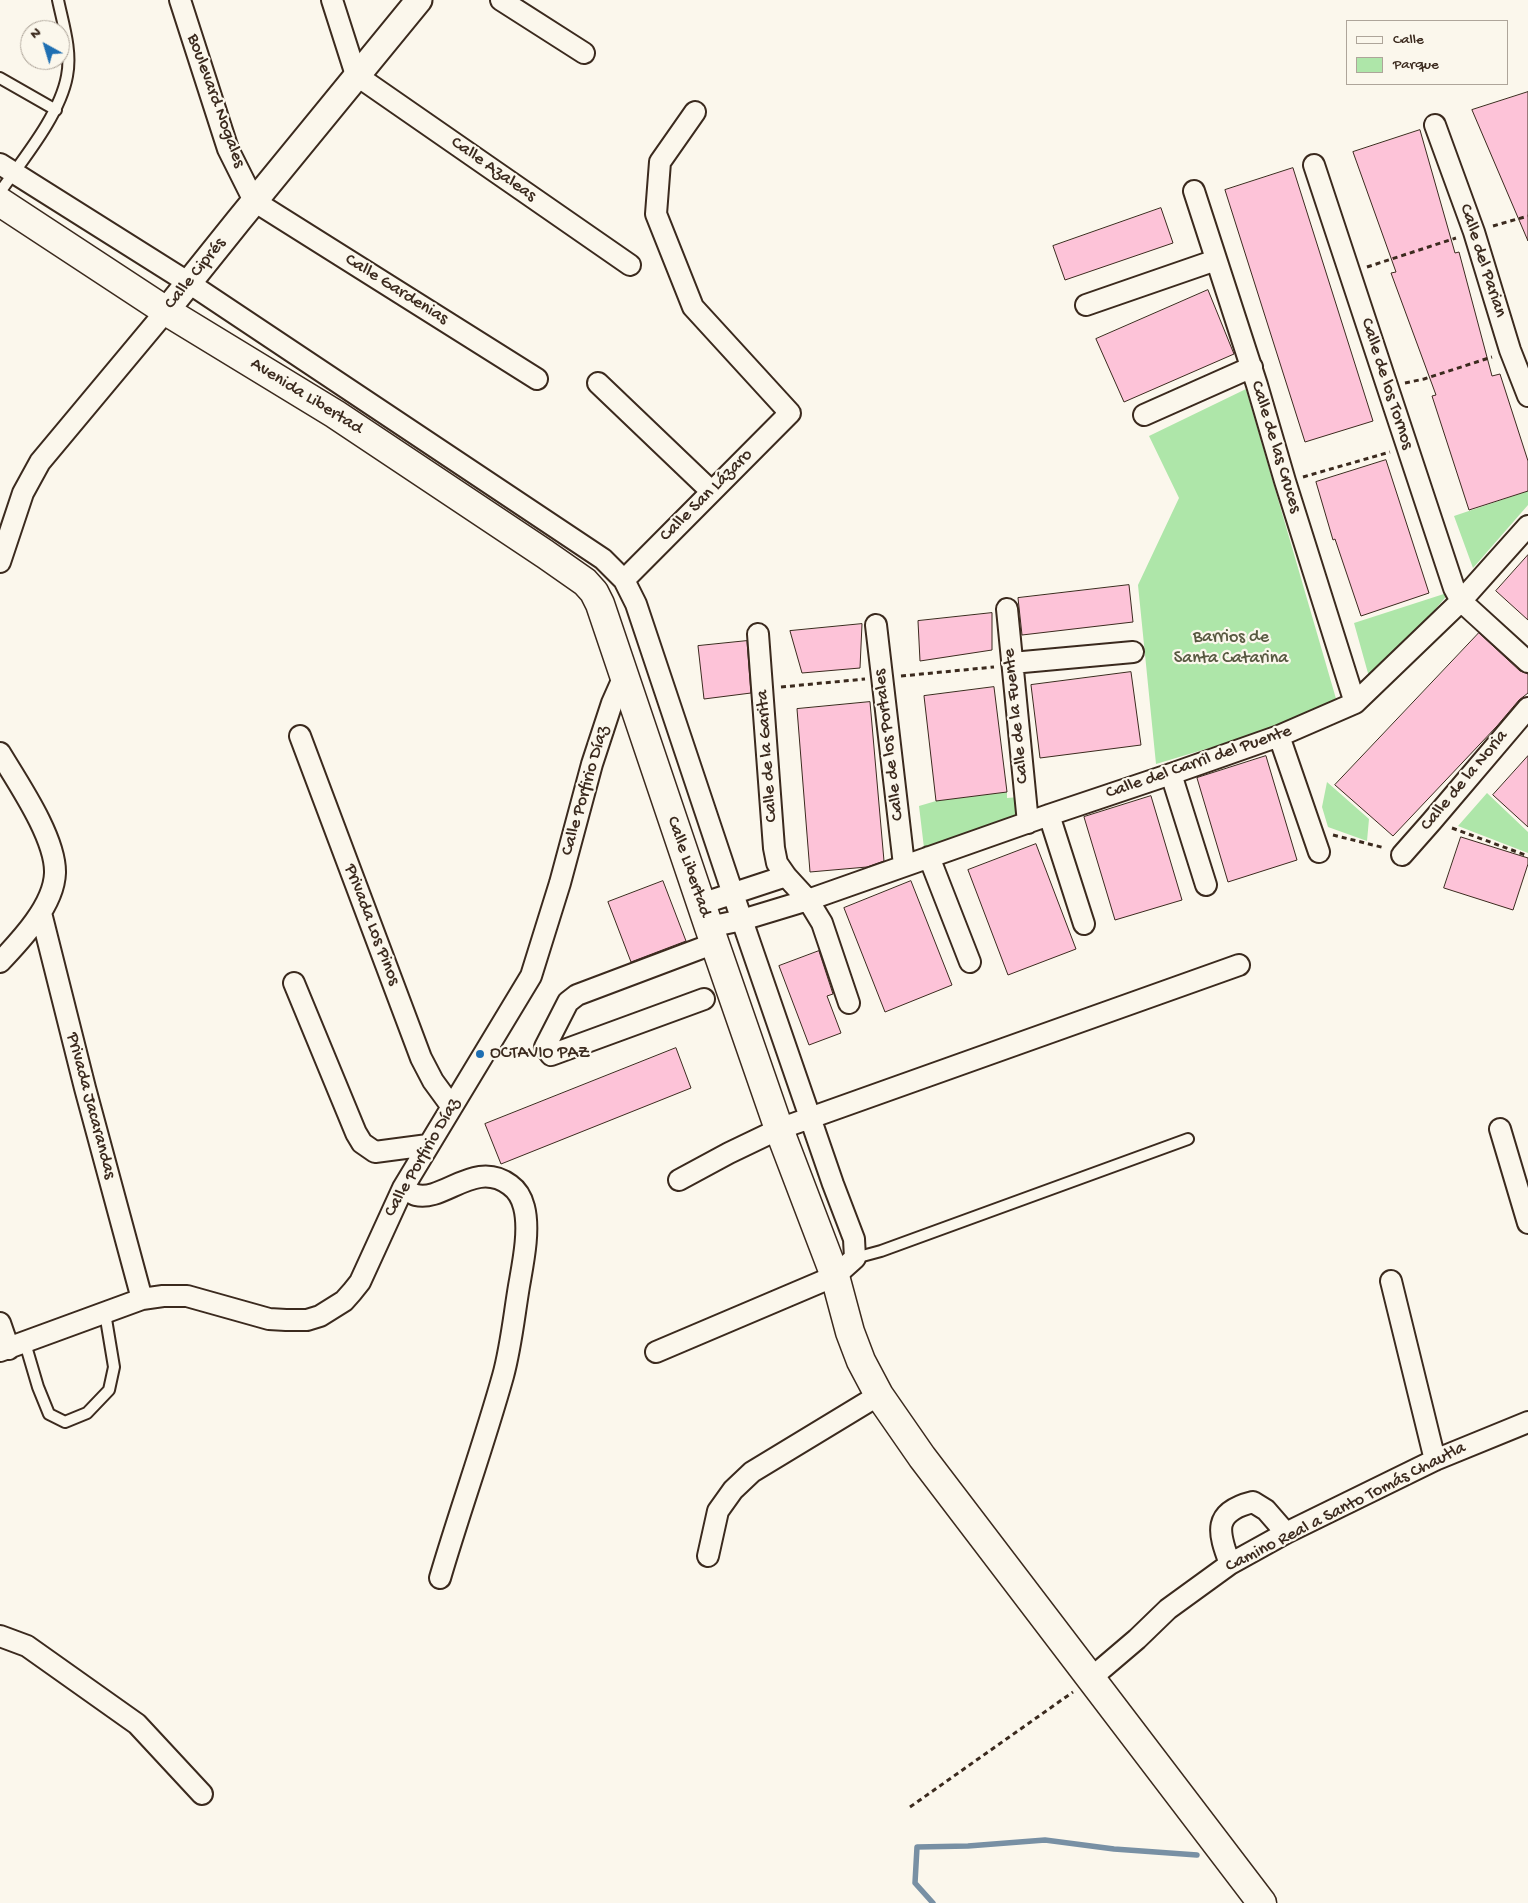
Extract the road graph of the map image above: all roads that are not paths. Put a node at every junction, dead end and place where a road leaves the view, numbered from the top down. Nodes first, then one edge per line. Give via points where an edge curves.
1 (58, 0) edge
2 (180, 0) edge
3 (332, 0) edge
4 (419, 0) edge
5 (501, 0) edge
6 (584, 53) dead end
7 (356, 76) junction
8 (0, 78) edge
9 (56, 110) junction
10 (696, 112) dead end
11 (1435, 125) dead end
12 (1314, 165) dead end
13 (7, 168) edge
14 (1194, 191) dead end
15 (0, 192) edge
16 (254, 201) junction
17 (0, 202) edge
18 (1216, 260) junction
19 (630, 264) dead end
20 (189, 283) junction
21 (1086, 305) dead end
22 (166, 311) junction
23 (1252, 367) junction
24 (537, 378) dead end
25 (598, 383) dead end
26 (1528, 396) edge
27 (1144, 415) dead end
28 (712, 490) junction
29 (1528, 526) edge
30 (0, 562) edge
31 (624, 580) junction
32 (1461, 601) junction
33 (600, 604) joint
34 (1007, 609) dead end
35 (876, 625) dead end
36 (758, 634) dead end
37 (1133, 652) dead end
38 (1528, 662) edge
39 (1012, 663) junction
40 (624, 676) junction
41 (1355, 704) junction
42 (1528, 708) edge
43 (300, 736) dead end
44 (1279, 736) junction
45 (0, 752) edge
46 (1171, 774) junction
47 (1049, 814) junction
48 (1028, 823) junction
49 (1318, 852) dead end
50 (1402, 855) road end
51 (929, 857) junction
52 (904, 865) junction
53 (786, 876) junction
54 (1206, 885) dead end
55 (733, 894) junction
56 (808, 900) junction
57 (41, 913) junction
58 (742, 920) junction
59 (1084, 924) dead end
60 (708, 925) junction
61 (0, 962) edge
62 (970, 962) dead end
63 (1239, 965) dead end
64 (294, 983) dead end
65 (704, 999) dead end
66 (849, 1003) dead end
67 (452, 1107) junction
68 (811, 1118) junction
69 (779, 1129) junction
70 (1500, 1129) dead end
71 (1188, 1139) dead end
72 (428, 1145) junction
73 (679, 1180) dead end
74 (403, 1188) junction
75 (1524, 1194) edge
76 (1528, 1223) edge
77 (855, 1258) junction
78 (835, 1276) junction
79 (1391, 1281) dead end
80 (142, 1299) junction
81 (105, 1313) junction
82 (0, 1323) edge
83 (11, 1348) edge
84 (656, 1352) dead end
85 (879, 1395) junction
86 (1528, 1422) edge
87 (1435, 1460) junction
88 (1286, 1533) junction
89 (708, 1556) dead end
90 (1230, 1564) junction
91 (440, 1578) dead end
92 (0, 1636) edge
93 (1090, 1679) junction
94 (202, 1794) dead end
95 (1262, 1903) edge

1 - 9 lane via 68,47 67,76
2 - 16 street, Boulevard Nogales via 228,149
3 - 7 street
4 - 7 street, Calle Ciprés
5 - 6 street
7 - 16 street, Calle Ciprés
7 - 19 street, Calle Azaleas
8 - 9 lane
9 - 13 lane
10 - 28 street, Calle San Lázaro via 660,162 656,214 693,307 790,413
11 - 26 street, Calle del Parian
12 - 32 street, Calle de los Tornos
13 - 15 lane
13 - 20 street
14 - 18 street, Calle de las Cruces
16 - 20 street, Calle Ciprés
16 - 24 street, Calle Gardenias
17 - 22 main road, Avenida Libertad
18 - 21 street
18 - 23 street, Calle de las Cruces
20 - 22 street, Calle Ciprés
20 - 31 street via 603,559
22 - 30 street, Calle Ciprés via 40,462 23,493
22 - 33 main road, Avenida Libertad via 335,414 546,554 585,582
23 - 27 street
23 - 41 street, Calle de las Cruces
25 - 28 street
28 - 31 street, Calle San Lázaro
29 - 32 street, Calle del Carril del Puente
31 - 55 street via 636,604
32 - 38 street
32 - 41 street, Calle del Carril del Puente
33 - 40 main road, Calle Libertad
34 - 39 street, Calle de la Fuente
35 - 52 street, Calle de los Portales
36 - 53 street, Calle de la Garita via 774,848 777,863
37 - 39 street
39 - 48 street, Calle de la Fuente
40 - 60 main road, Calle Libertad
40 - 67 street, Calle Porfirio Díaz via 592,764 531,976
41 - 44 street, Calle del Carril del Puente
42 - 50 street, Calle de la Noria
43 - 67 street, Privada Los Pinos via 421,1058 432,1081
44 - 46 street, Calle del Carril del Puente
44 - 49 street
45 - 57 street via 54,856 55,874
46 - 47 street, Calle del Carril del Puente
46 - 54 street
47 - 48 street, Calle del Carril del Puente
47 - 59 street
48 - 51 street, Calle del Carril del Puente
51 - 52 street, Calle del Carril del Puente
51 - 62 street
52 - 56 street, Calle del Carril del Puente
53 - 55 street
53 - 56 street
55 - 58 street
55 - 60 street
56 - 58 street, Calle del Carril del Puente
56 - 66 street via 822,923
57 - 61 street
57 - 80 street, Privada Jacarandas
58 - 60 street, Calle del Carril del Puente
58 - 68 street
60 - 65 street via 576,995 568,1002 545,1047 551,1054
60 - 69 main road, Calle Libertad
63 - 68 street
64 - 72 street via 362,1143 375,1152
67 - 72 street, Calle Porfirio Díaz
68 - 69 street
68 - 77 street via 854,1239
69 - 73 street
69 - 78 main road, Calle Libertad
70 - 75 street
71 - 77 lane
72 - 74 street, Calle Porfirio Díaz
74 - 80 street, Calle Porfirio Díaz via 360,1282 344,1301 320,1316 307,1320 269,1319 187,1296
74 - 91 street via 416,1195 428,1195 469,1179 497,1179 510,1185 518,1194 526,1217 523,1260 504,1374
75 - 76 street
77 - 78 street
78 - 84 street
78 - 85 main road, Calle Libertad via 850,1332
79 - 87 street
80 - 81 street, Calle Porfirio Díaz
81 - 83 street, Calle Porfirio Díaz
81 - 83 lane via 114,1367 109,1390 87,1413 65,1422 49,1414 38,1387
82 - 83 street
85 - 89 street via 752,1472 718,1511
85 - 93 main road, Calle Libertad
86 - 87 street, Camino Real a Santo Tomás Chautla
87 - 88 street, Camino Real a Santo Tomás Chautla
88 - 90 street, Camino Real a Santo Tomás Chautla
88 - 90 street via 1266,1510 1253,1502 1236,1506 1224,1516 1220,1536
90 - 93 street, Camino Real a Santo Tomás Chautla via 1168,1608
92 - 94 street via 27,1646 137,1724
93 - 95 main road, Calle Libertad

